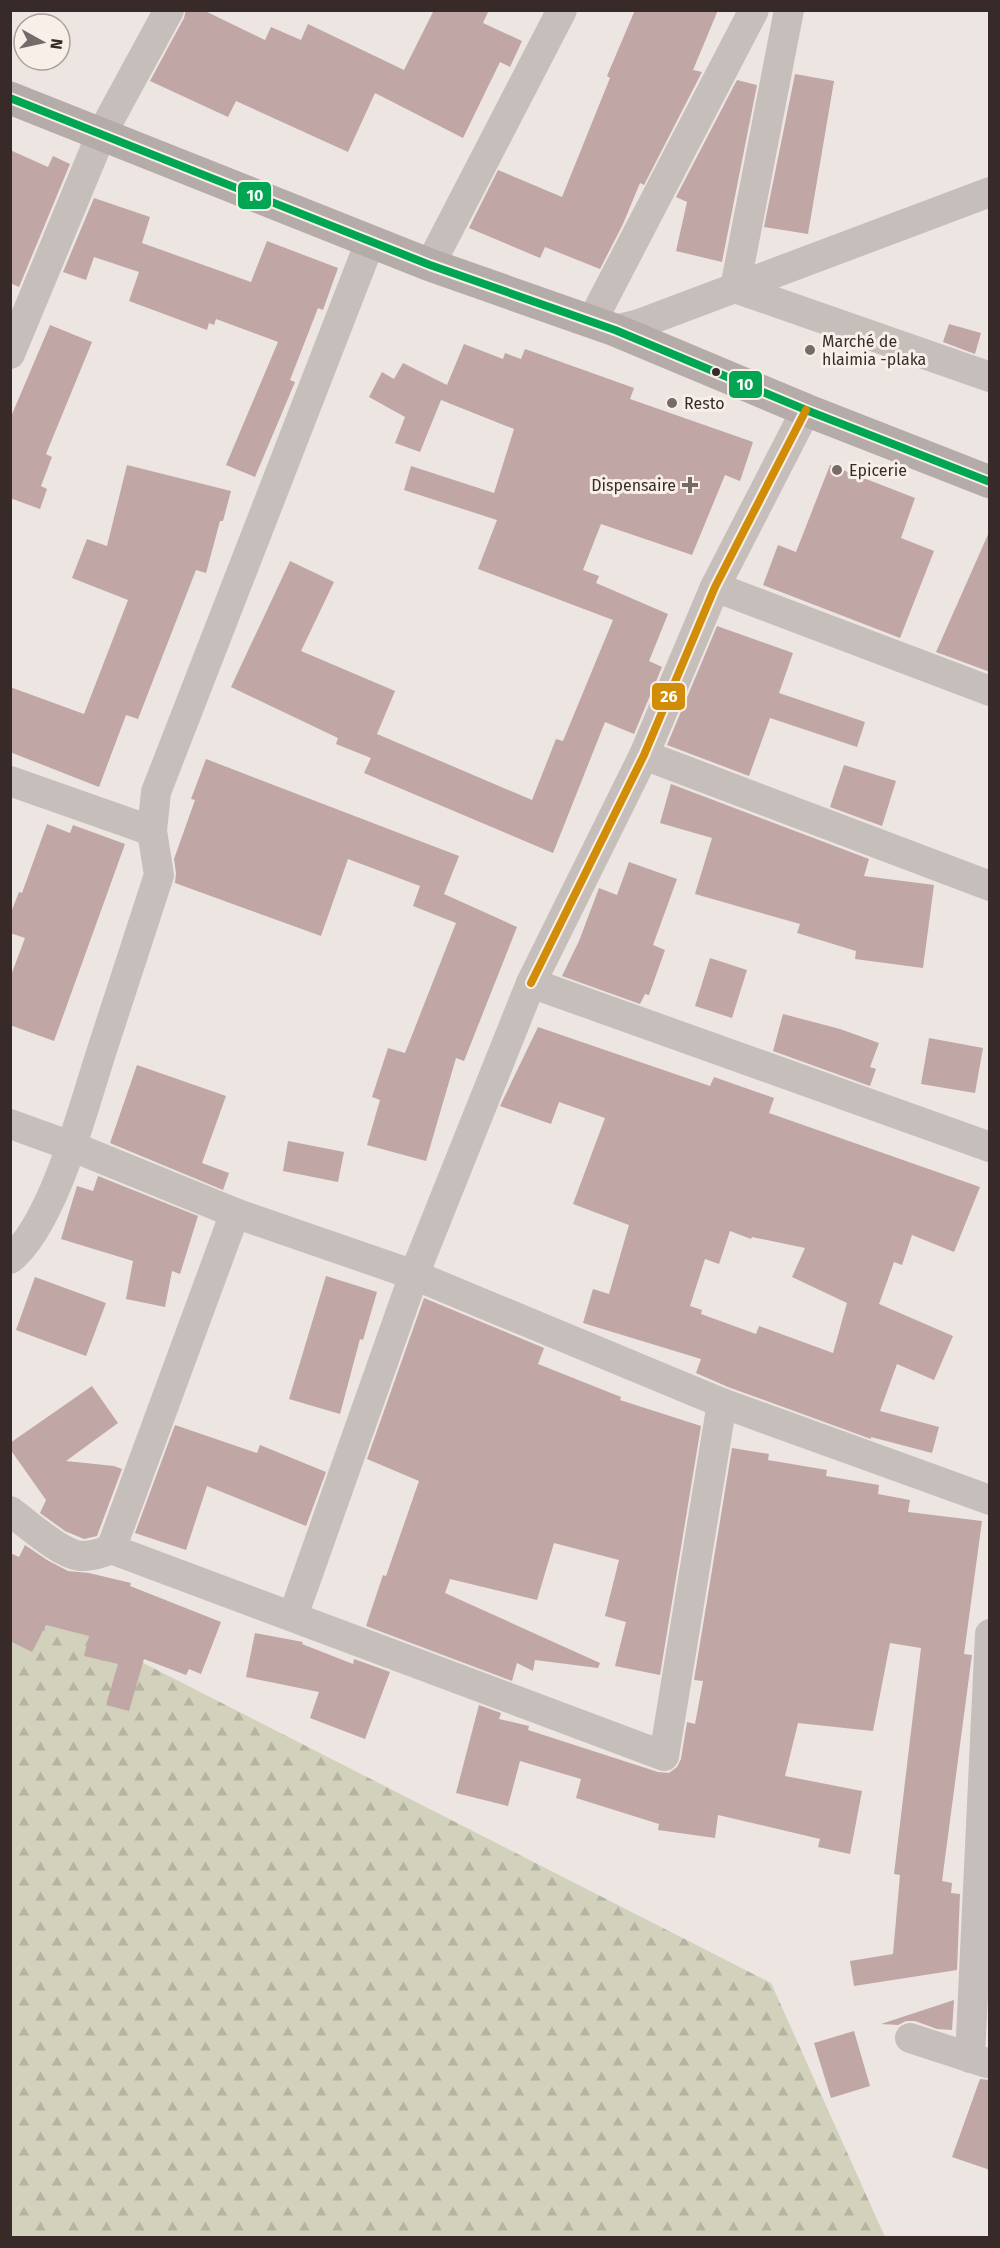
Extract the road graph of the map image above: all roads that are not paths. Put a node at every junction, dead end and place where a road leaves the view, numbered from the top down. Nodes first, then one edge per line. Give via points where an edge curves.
1 (169, 10) edge
2 (562, 10) edge
3 (754, 10) edge
4 (789, 10) edge
5 (10, 98) edge
6 (101, 135) junction
7 (986, 198) edge
8 (370, 242) junction
9 (430, 265) junction
10 (735, 288) junction
11 (604, 325) junction
12 (10, 354) edge
13 (990, 377) edge
14 (806, 411) junction
15 (990, 482) edge
16 (715, 587) junction
17 (990, 691) edge
18 (644, 755) junction
19 (10, 781) edge
20 (152, 831) junction
21 (990, 886) edge
22 (531, 983) junction
23 (10, 1124) edge
24 (71, 1146) junction
25 (990, 1147) edge
26 (235, 1212) junction
27 (10, 1259) edge
28 (414, 1275) junction
29 (722, 1403) junction
30 (990, 1500) edge
31 (10, 1511) edge
32 (111, 1549) junction
33 (293, 1616) junction
34 (990, 1634) edge
35 (910, 2038) dead end
36 (980, 2061) edge

1 - 6 street
2 - 9 street
3 - 11 street
4 - 10 street
5 - 6 main road
6 - 8 main road
6 - 12 street
7 - 10 street
8 - 9 main road
8 - 20 street via 156,792
9 - 11 main road
10 - 11 street via 639,324
10 - 13 street
11 - 14 main road
14 - 15 main road
14 - 16 street
16 - 17 street
16 - 18 street
18 - 21 street
18 - 22 street
19 - 20 street
20 - 24 street via 159,875
22 - 25 street
22 - 28 street
23 - 24 street
24 - 26 street
24 - 27 street via 42,1219
26 - 28 street
26 - 32 street
28 - 29 street
28 - 33 street
29 - 30 street
29 - 33 street via 664,1756
31 - 32 street via 66,1551 81,1556
32 - 33 street
34 - 36 street
35 - 36 street

